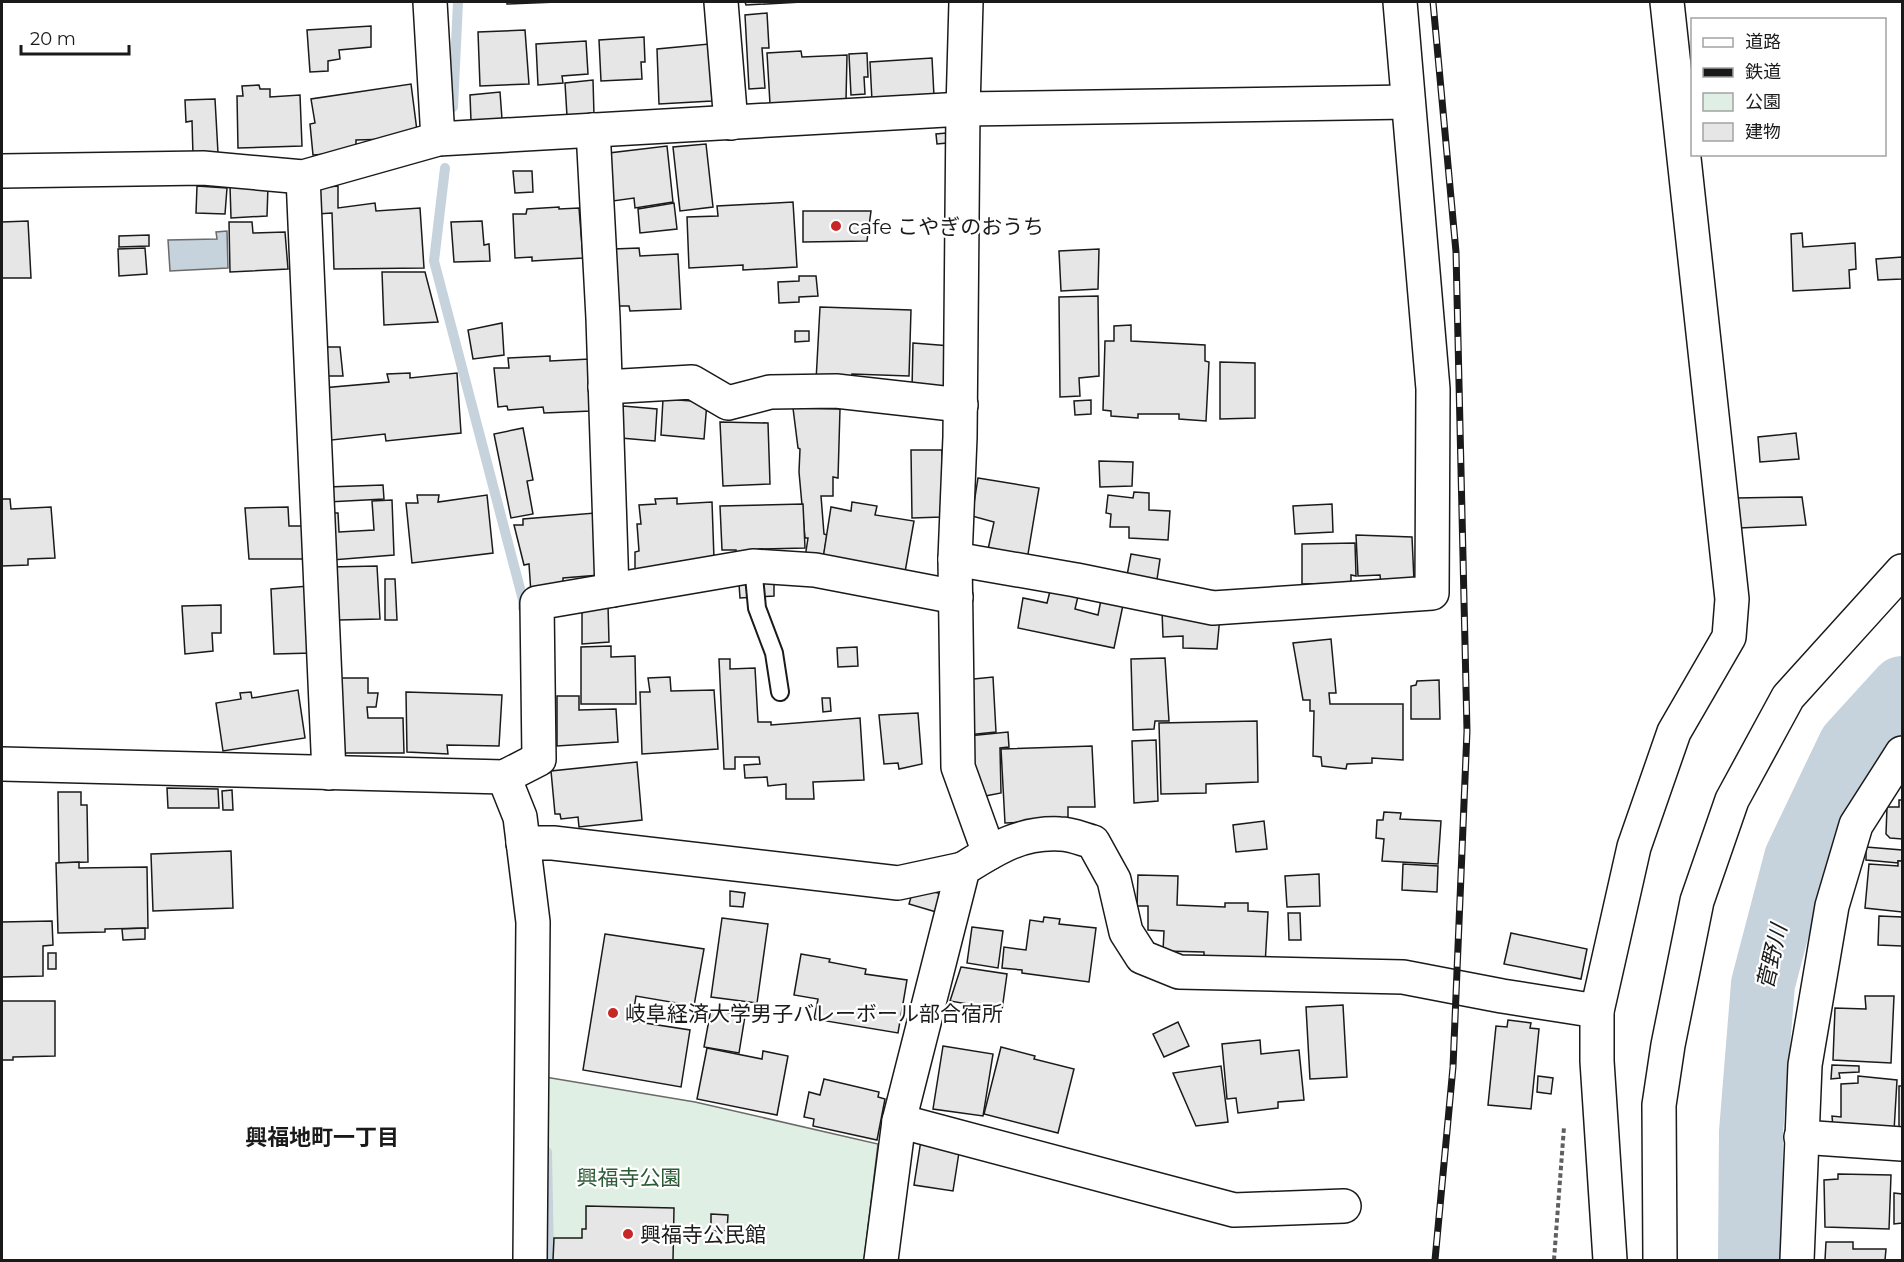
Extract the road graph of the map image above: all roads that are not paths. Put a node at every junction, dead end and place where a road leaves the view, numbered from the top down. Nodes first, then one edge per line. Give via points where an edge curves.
1 (430, 2) edge
2 (721, 2) edge
3 (966, 2) edge
4 (1400, 2) edge
5 (1667, 2) edge
6 (1408, 102) junction
7 (963, 109) junction
8 (731, 123) junction
9 (593, 130) junction
10 (438, 139) junction
11 (2, 171) edge
12 (303, 177) junction
13 (605, 387) junction
14 (961, 405) junction
15 (955, 559) junction
16 (753, 566) junction
17 (1902, 571) edge
18 (612, 590) junction
19 (956, 597) junction
20 (780, 692) dead end
21 (1902, 753) edge
22 (2, 764) edge
23 (329, 772) junction
24 (504, 777) junction
25 (523, 843) junction
26 (976, 861) junction
27 (1597, 1011) junction
28 (899, 1121) junction
29 (1801, 1137) junction
30 (1902, 1144) edge
31 (1344, 1206) dead end
32 (530, 1260) edge
33 (881, 1260) edge
34 (1610, 1260) edge
35 (1660, 1260) edge
36 (1797, 1260) edge

1 - 10 street
2 - 8 street
3 - 7 street
4 - 6 street
5 - 27 street via 1732,599 1729,637 1674,732 1634,847
6 - 7 street
6 - 15 street via 1433,388 1431,593 1213,608
7 - 8 street
7 - 14 street
8 - 9 street
9 - 10 street
9 - 13 street
10 - 12 street
11 - 12 street via 203,168
12 - 23 street
13 - 14 street via 692,382 728,403 770,392 836,392
13 - 18 street
14 - 15 street
15 - 19 street
16 - 18 street
16 - 19 street via 815,570
16 - 20 lane via 757,608 774,653
17 - 35 street via 1788,697 1732,800 1697,901 1668,1045 1659,1105
18 - 24 street via 537,603 539,759
19 - 26 street via 958,767
21 - 29 street via 1856,825 1832,906 1805,1065
22 - 23 street
23 - 24 street
24 - 25 street via 520,817
25 - 26 street via 554,843 898,883
25 - 32 street via 533,922
26 - 27 street via 1021,837 1062,834 1093,842 1114,880 1126,932 1142,957 1179,972 1403,977
26 - 28 street
27 - 34 street
28 - 31 street via 1234,1210
28 - 33 street
29 - 30 street
29 - 36 street

